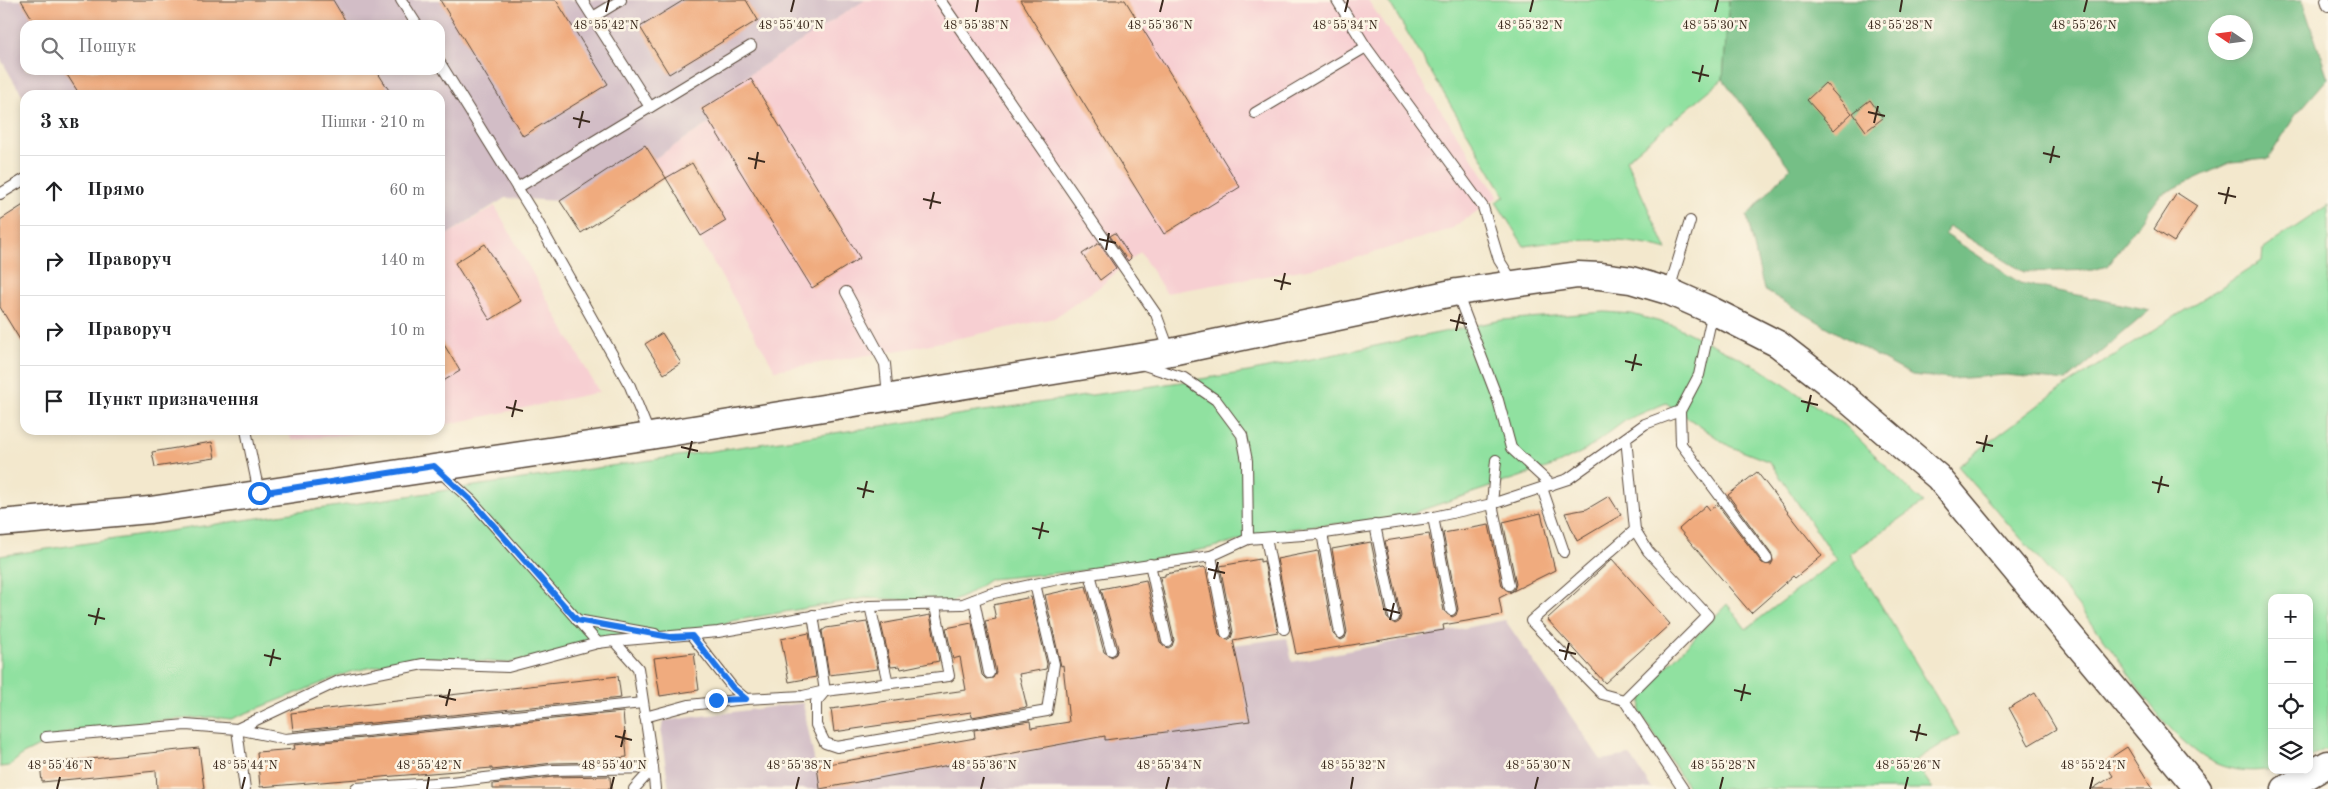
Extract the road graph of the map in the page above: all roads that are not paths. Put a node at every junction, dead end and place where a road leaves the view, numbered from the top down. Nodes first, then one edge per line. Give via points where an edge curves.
1 (401, 0) edge
2 (582, 0) edge
3 (621, 0) edge
4 (940, 0) edge
5 (1337, 0) edge
6 (2326, 0) edge
7 (2328, 6) edge
8 (593, 17) junction
9 (414, 20) edge
10 (751, 46) dead end
11 (1366, 47) junction
12 (445, 71) edge
13 (650, 107) junction
14 (1255, 113) dead end
15 (20, 182) edge
16 (517, 188) junction
17 (0, 194) edge
18 (1690, 221) dead end
19 (1514, 285) junction
20 (1668, 291) junction
21 (846, 292) dead end
22 (1456, 292) junction
23 (1713, 311) junction
24 (1171, 352) junction
25 (1131, 359) junction
26 (888, 397) junction
27 (1680, 411) junction
28 (247, 435) edge
29 (650, 436) junction
30 (1626, 438) junction
31 (1496, 460) dead end
32 (434, 466) junction
33 (1546, 487) junction
34 (259, 493) junction
35 (1492, 504) junction
36 (4, 517) edge
37 (1433, 517) junction
38 (1375, 525) junction
39 (1635, 530) junction
40 (1322, 533) junction
41 (1266, 538) junction
42 (1248, 539) junction
43 (1564, 552) dead end
44 (1211, 556) junction
45 (1767, 559) dead end
46 (1150, 564) junction
47 (1090, 574) junction
48 (1035, 584) junction
49 (1509, 585) dead end
50 (974, 600) junction
51 (870, 606) junction
52 (935, 606) junction
53 (1451, 610) dead end
54 (813, 615) junction
55 (1394, 617) dead end
56 (577, 620) junction
57 (1284, 629) dead end
58 (1226, 632) dead end
59 (1340, 634) dead end
60 (692, 636) junction
61 (670, 637) junction
62 (614, 641) junction
63 (1167, 641) dead end
64 (598, 643) junction
65 (1111, 650) dead end
66 (989, 673) dead end
67 (888, 683) junction
68 (825, 691) junction
69 (746, 699) junction
70 (1624, 700) junction
71 (643, 703) junction
72 (645, 717) junction
73 (236, 729) junction
74 (46, 737) dead end
75 (2328, 764) edge
76 (653, 768) junction
77 (356, 788) edge
78 (245, 789) edge
79 (634, 789) edge
80 (655, 789) edge
81 (1683, 789) edge
82 (2198, 789) edge
83 (2285, 789) edge

1 - 9 lane
2 - 8 lane
3 - 8 lane
4 - 24 lane via 1156,314
5 - 11 lane
6 - 7 lane
8 - 13 lane
10 - 13 lane
11 - 14 lane
11 - 19 lane via 1484,207 1499,260
12 - 16 lane
13 - 16 lane
15 - 17 lane
16 - 29 lane via 630,386
18 - 20 lane
19 - 20 street via 1578,275 1631,280
19 - 22 street
20 - 23 street
21 - 26 lane via 885,364
22 - 24 street
22 - 33 lane via 1498,400 1511,448
23 - 27 lane via 1699,375
23 - 82 street via 1778,344 1938,477
24 - 25 street
25 - 26 street
25 - 42 lane via 1184,378 1216,400 1242,435 1248,461
26 - 29 street
27 - 30 lane via 1645,424
27 - 45 lane via 1681,444
28 - 34 lane
29 - 32 street
30 - 33 lane via 1568,479
30 - 39 lane
31 - 35 lane
32 - 34 street
32 - 56 lane via 472,501
33 - 35 lane
33 - 43 lane
34 - 36 street via 150,510
35 - 37 lane
35 - 49 lane
37 - 38 lane
37 - 53 lane
38 - 40 lane
38 - 55 lane
39 - 70 lane via 1648,551 1708,616
39 - 70 lane via 1532,620 1602,694
40 - 41 lane
40 - 59 lane
41 - 42 lane
41 - 57 lane
42 - 44 lane
44 - 46 lane
44 - 58 lane
46 - 47 lane
46 - 63 lane
47 - 48 lane
47 - 65 lane
48 - 50 lane
48 - 68 lane via 1054,664 1047,711 837,747 825,743 816,725 816,702
50 - 52 lane
50 - 66 lane
51 - 52 lane
51 - 54 lane
51 - 67 lane
52 - 67 lane via 949,676
54 - 60 lane
54 - 68 lane
56 - 61 lane
56 - 64 lane
60 - 61 lane
60 - 69 lane via 733,688
61 - 62 lane
62 - 64 lane
62 - 71 lane via 638,668
64 - 73 lane via 508,667 422,664 340,681
67 - 68 lane
68 - 69 lane via 803,696
69 - 72 lane via 716,700
70 - 81 lane
71 - 72 lane
71 - 73 lane via 286,739
72 - 76 lane
73 - 74 lane via 186,725
73 - 78 lane
75 - 83 street
76 - 77 lane via 553,770 451,782
76 - 79 lane
76 - 80 lane

